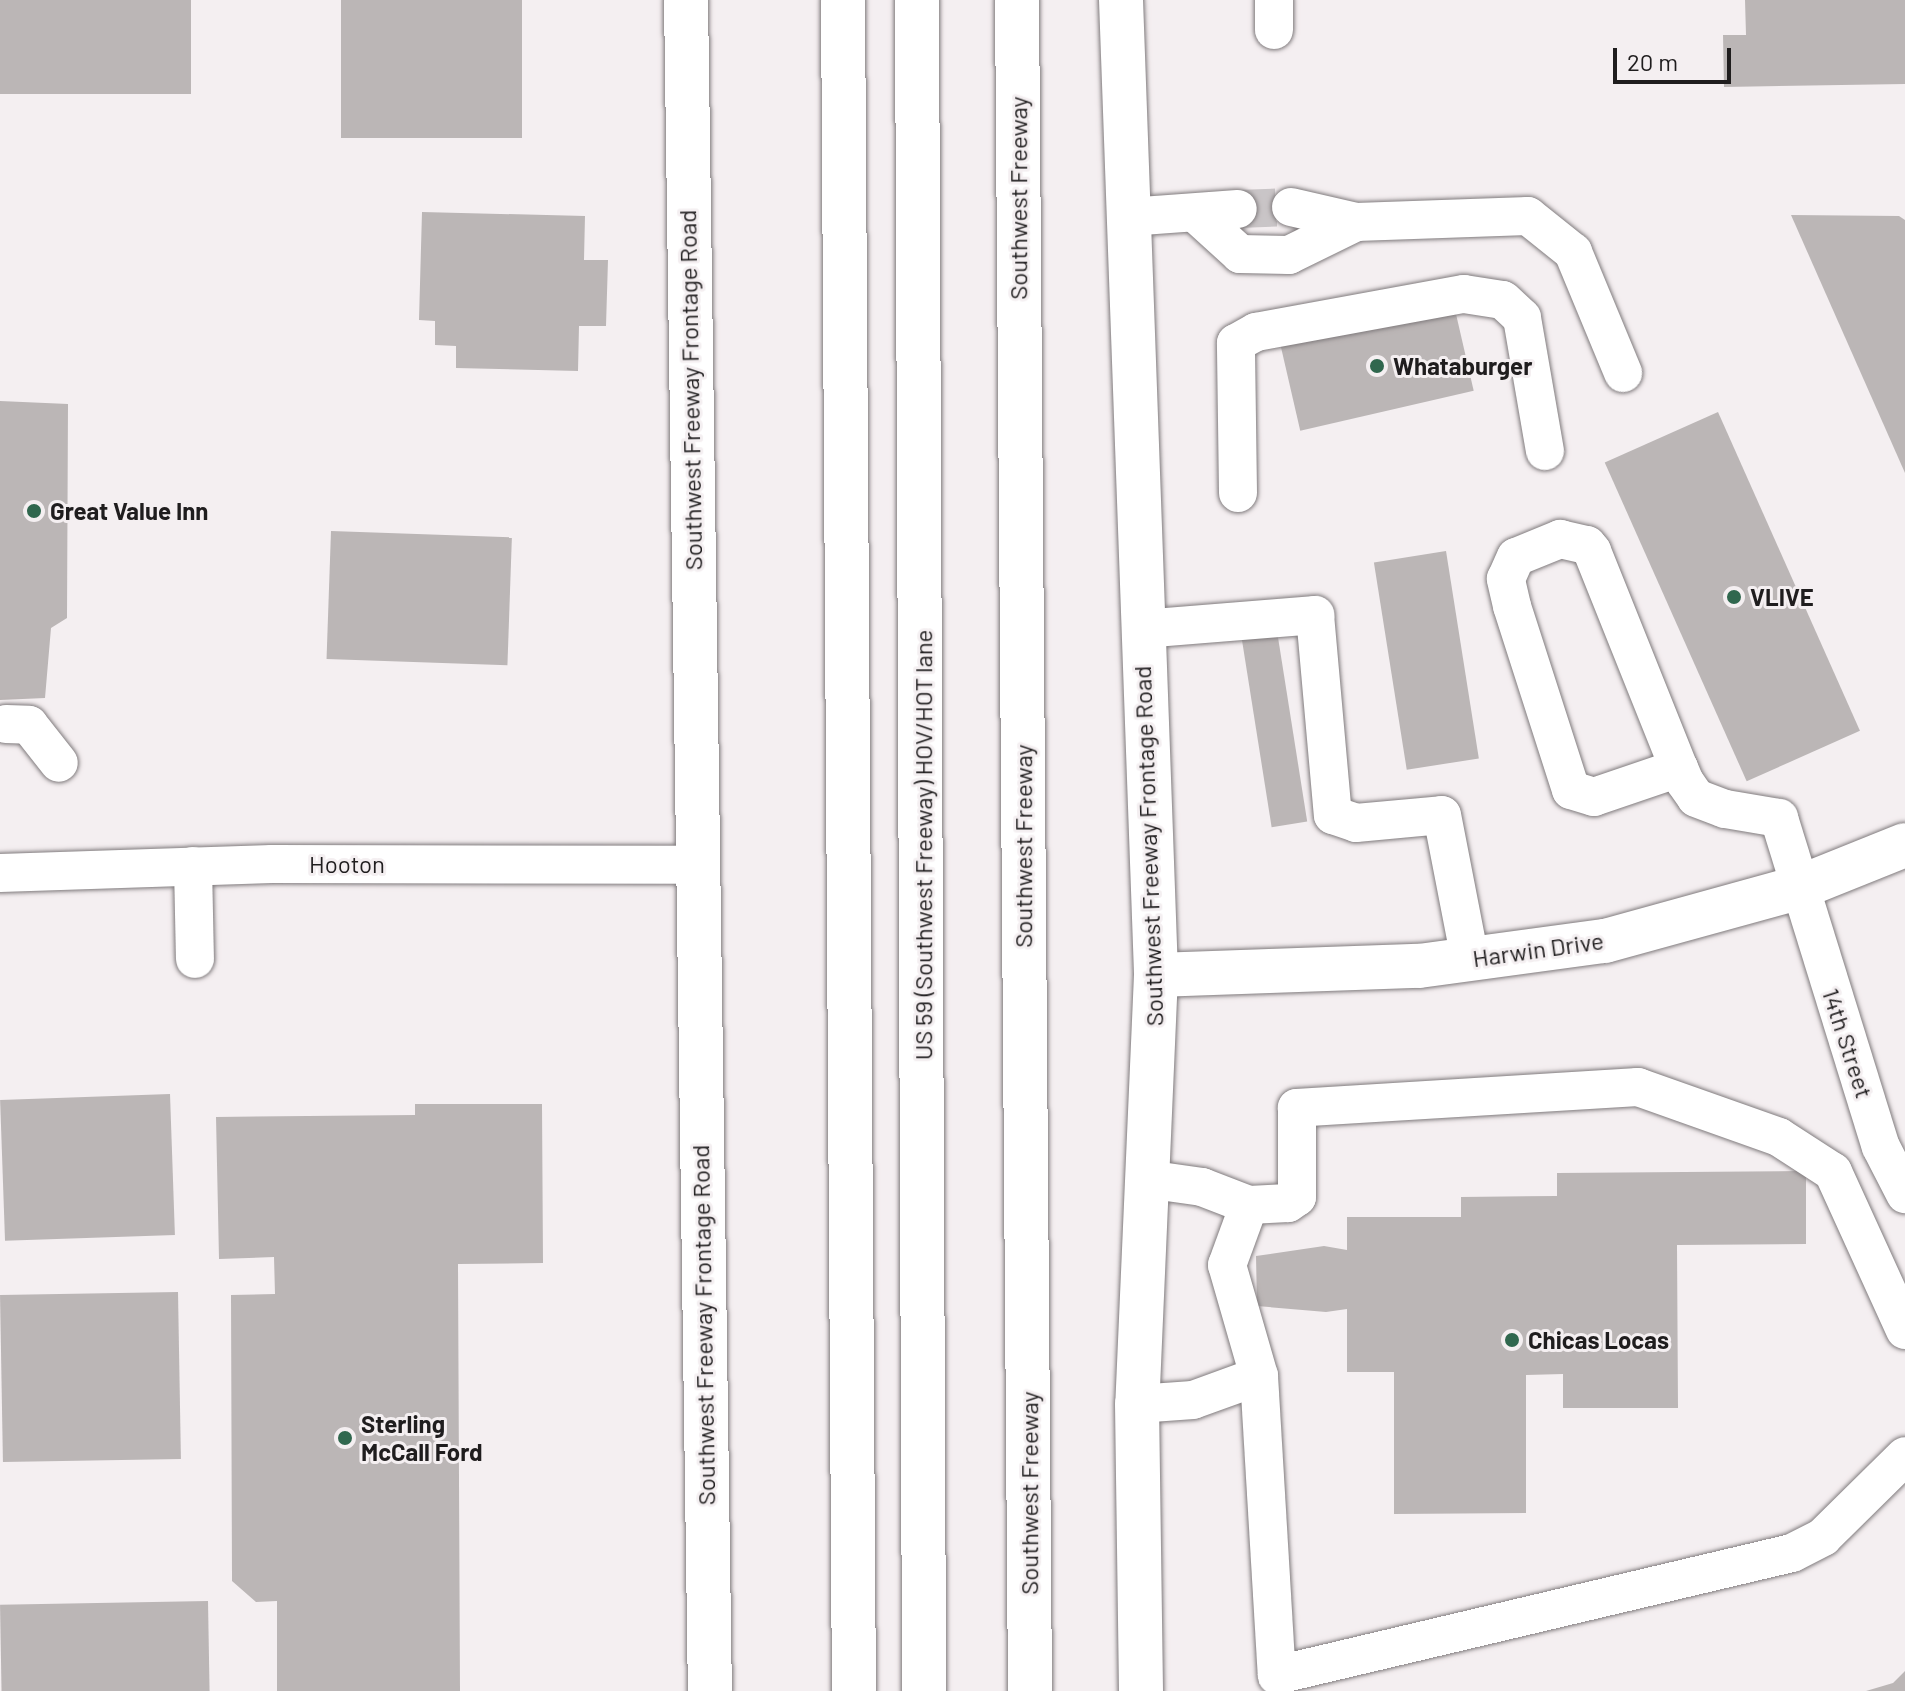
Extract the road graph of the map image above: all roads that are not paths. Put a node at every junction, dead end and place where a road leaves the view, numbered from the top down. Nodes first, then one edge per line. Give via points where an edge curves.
1 (686, 0) edge
2 (843, 0) edge
3 (917, 0) edge
4 (1017, 0) edge
5 (1121, 0) edge
6 (1291, 207) tunnel mouth
7 (1238, 209) tunnel mouth
8 (1195, 213) junction
9 (1128, 217) junction
10 (1356, 222) junction
11 (1623, 373) dead end
12 (1545, 451) dead end
13 (1238, 493) dead end
14 (1142, 629) junction
15 (6, 724) dead end
16 (59, 763) dead end
17 (1679, 768) junction
18 (1905, 845) edge
19 (695, 865) junction
20 (193, 866) junction
21 (0, 873) edge
22 (1798, 888) junction
23 (195, 959) dead end
24 (1470, 959) junction
25 (1156, 975) junction
26 (1146, 1179) junction
27 (1905, 1194) edge
28 (1249, 1205) junction
29 (1905, 1330) edge
30 (1259, 1376) junction
31 (1137, 1404) junction
32 (1905, 1456) edge
33 (924, 1682) edge
34 (710, 1691) edge
35 (854, 1691) edge
36 (1030, 1691) edge
37 (1141, 1691) edge

1 - 19 main road, Southwest Freeway Frontage Road
2 - 35 main road
3 - 33 main road, US 59 (Southwest Freeway) HOV/HOT lane
4 - 36 main road, Southwest Freeway
5 - 9 main road, Southwest Freeway Frontage Road
6 - 10 street
7 - 8 street
8 - 9 street
8 - 10 street via 1240,254 1289,255
9 - 14 main road, Southwest Freeway Frontage Road
10 - 11 street via 1528,216 1573,252
12 - 13 street via 1522,318 1503,300 1464,294 1256,332 1236,343
14 - 24 street via 1315,615 1333,815 1356,823 1442,815
14 - 25 main road, Southwest Freeway Frontage Road
15 - 16 street via 29,725
17 - 17 street via 1592,551 1560,539 1516,557 1506,579 1512,606 1571,790 1594,797
17 - 22 street, 14th Street via 1696,798 1779,818
18 - 22 main road, Harwin Drive
19 - 20 street, Hooton
19 - 34 main road, Southwest Freeway Frontage Road
20 - 21 street, Hooton
20 - 23 street
22 - 24 main road, Harwin Drive via 1605,941
22 - 27 street, 14th Street via 1881,1147
24 - 25 main road, Harwin Drive via 1419,966
25 - 26 main road, Southwest Freeway Frontage Road
26 - 28 street via 1202,1187
26 - 31 main road, Southwest Freeway Frontage Road
28 - 29 street via 1288,1203 1297,1197 1297,1108 1638,1087 1779,1137 1833,1172
28 - 30 street via 1227,1265
30 - 31 street via 1193,1400
30 - 32 street via 1277,1675 1792,1553 1823,1537
31 - 37 main road, Southwest Freeway Frontage Road

